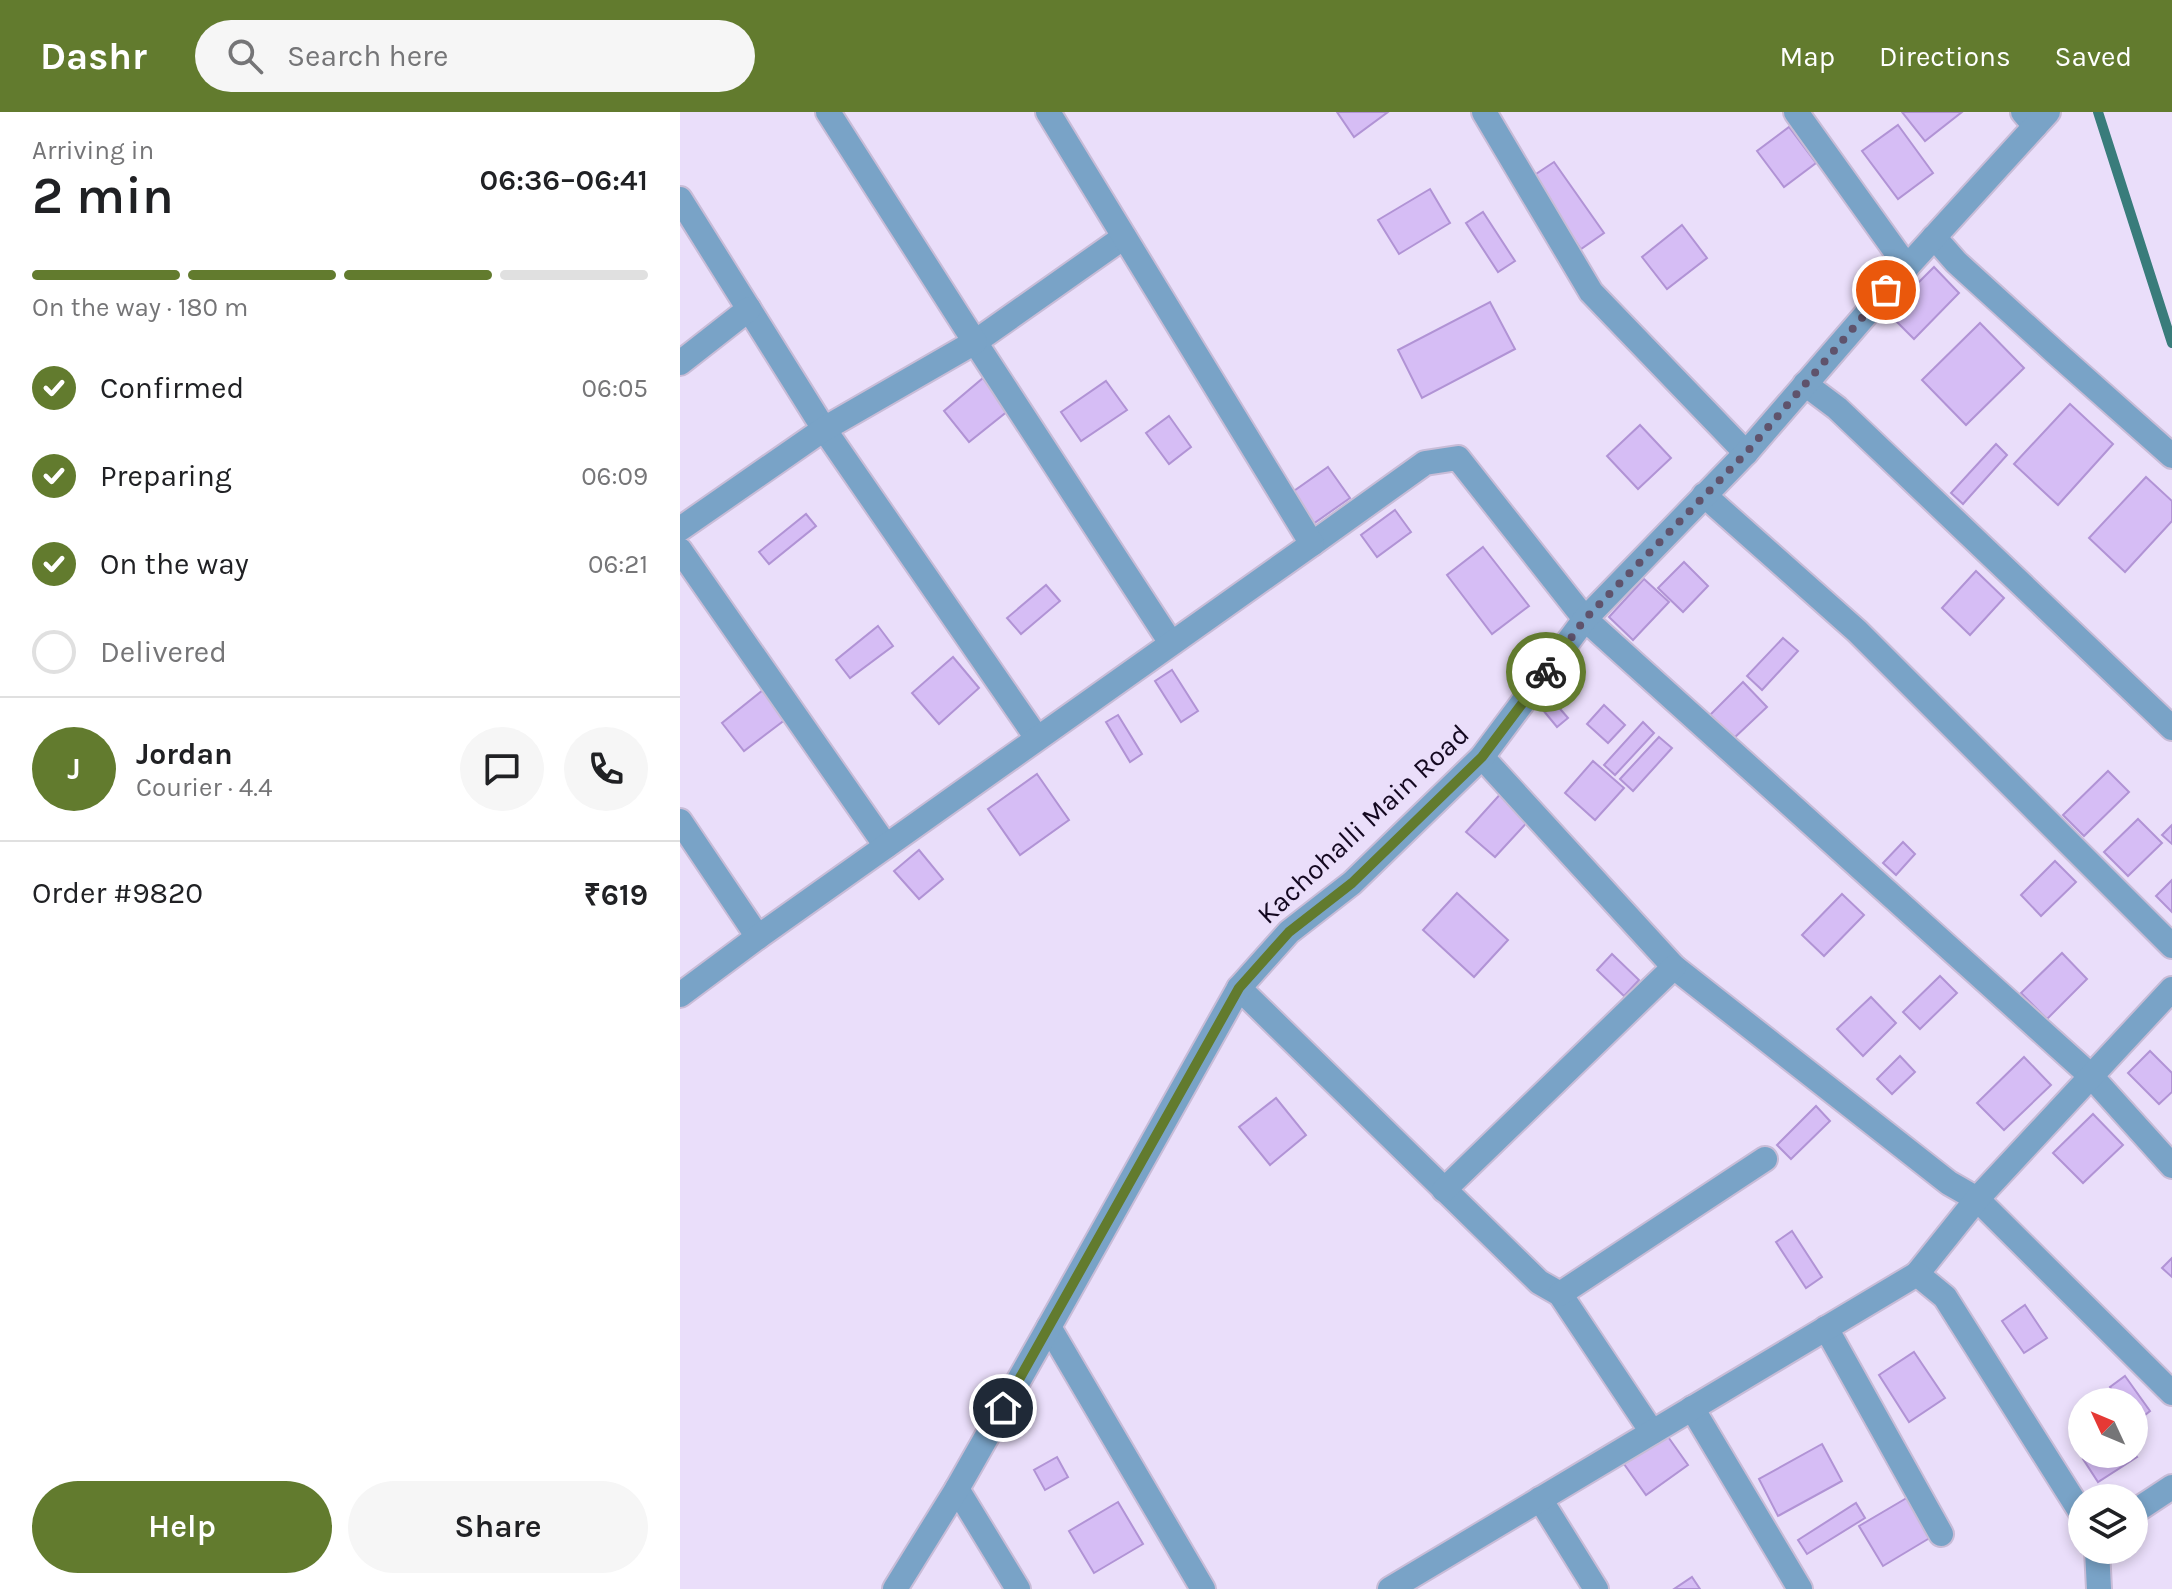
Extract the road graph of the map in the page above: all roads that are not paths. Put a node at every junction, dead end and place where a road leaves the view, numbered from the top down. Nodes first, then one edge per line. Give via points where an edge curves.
1 (828, 112) edge
2 (1048, 112) edge
3 (1484, 112) edge
4 (1796, 112) edge
5 (2035, 117) edge
6 (680, 199) edge
7 (1124, 237) junction
8 (1934, 237) junction
9 (1907, 267) junction
10 (749, 309) junction
11 (975, 342) junction
12 (680, 363) edge
13 (1805, 384) junction
14 (824, 429) junction
15 (2162, 434) edge
16 (1746, 453) junction
17 (2172, 456) edge
18 (1704, 495) junction
19 (680, 529) edge
20 (1312, 544) junction
21 (680, 550) edge
22 (1585, 619) junction
23 (1171, 643) junction
24 (2172, 728) edge
25 (1037, 738) junction
26 (1482, 757) junction
27 (680, 821) edge
28 (886, 846) junction
29 (758, 937) junction
30 (2172, 946) edge
31 (1674, 967) junction
32 (1239, 988) junction
33 (2172, 989) edge
34 (680, 995) edge
35 (2091, 1076) junction
36 (1765, 1159) dead end
37 (2172, 1166) edge
38 (1444, 1190) junction
39 (1977, 1199) junction
40 (1917, 1274) junction
41 (1560, 1294) junction
42 (1049, 1327) junction
43 (1826, 1328) junction
44 (2172, 1393) edge
45 (1692, 1408) junction
46 (1652, 1432) junction
47 (2172, 1487) edge
48 (957, 1489) junction
49 (2068, 1492) edge
50 (1540, 1499) junction
51 (2148, 1503) edge
52 (1941, 1534) dead end
53 (2098, 1564) edge
54 (1403, 1586) edge
55 (895, 1589) edge
56 (1018, 1589) edge
57 (1203, 1589) edge
58 (1596, 1589) edge
59 (1800, 1589) edge
60 (2099, 1589) edge

1 - 11 street
2 - 7 street
3 - 16 street via 1591,292
4 - 9 street
5 - 8 street, Kachohalli Main Road
6 - 10 street
7 - 11 street
7 - 20 street
8 - 9 street, Kachohalli Main Road
8 - 15 street via 1967,272
9 - 13 street, Kachohalli Main Road
10 - 12 street
10 - 14 street
11 - 14 street
11 - 23 street
13 - 16 street, Kachohalli Main Road
13 - 24 street via 1837,408
14 - 19 street
14 - 25 street
15 - 17 street
16 - 18 street, Kachohalli Main Road
18 - 22 street, Kachohalli Main Road
18 - 30 street via 1857,631
20 - 22 street via 1425,463 1458,458
20 - 23 street
21 - 28 street
22 - 26 street, Kachohalli Main Road
22 - 35 street
23 - 25 street
25 - 28 street
26 - 31 street
26 - 32 street, Kachohalli Main Road via 1352,883 1289,932
27 - 29 street
28 - 29 street
29 - 34 street
31 - 38 street
31 - 39 street via 1949,1183
32 - 38 street
32 - 42 street, Kachohalli Main Road
33 - 35 street
35 - 37 street
35 - 39 street
36 - 41 street
38 - 41 street via 1539,1282
39 - 40 street
39 - 44 street
40 - 43 street
40 - 49 street via 1945,1297
41 - 46 street
42 - 48 street, Kachohalli Main Road
42 - 57 street
43 - 45 street
43 - 52 street
45 - 46 street
45 - 59 street
46 - 50 street
47 - 51 street
48 - 55 street, Kachohalli Main Road
48 - 56 street
50 - 54 street
50 - 58 street
53 - 60 street

